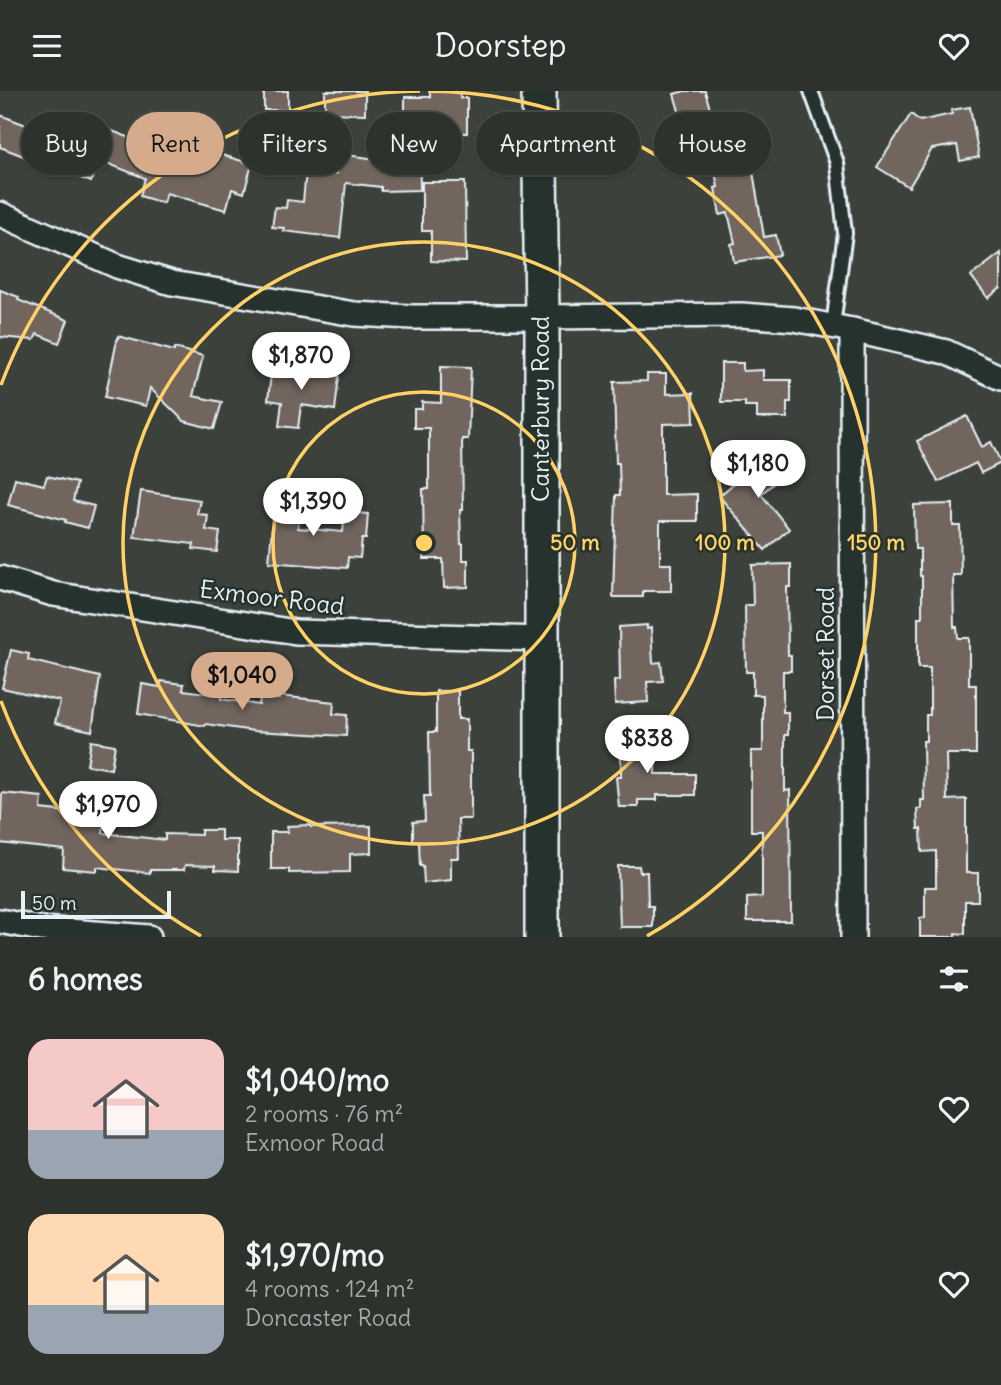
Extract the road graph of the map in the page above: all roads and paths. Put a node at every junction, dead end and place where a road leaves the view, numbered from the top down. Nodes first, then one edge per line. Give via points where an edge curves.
1 (539, 91) edge
2 (811, 91) edge
3 (0, 214) edge
4 (542, 317) junction
5 (843, 328) junction
6 (1001, 378) edge
7 (0, 578) edge
8 (541, 639) junction
9 (0, 921) edge
10 (149, 937) edge
11 (542, 937) edge
12 (853, 937) edge

1 - 4 street, Canterbury Road
2 - 5 lane via 837,163 845,233
3 - 4 street via 117,265 172,283 354,314
4 - 5 street via 741,315
4 - 8 street, Canterbury Road
5 - 6 street via 946,352
5 - 12 street, Dorset Road
7 - 8 street, Exmoor Road via 54,594 296,632
8 - 11 street, Canterbury Road
9 - 10 street via 41,929

